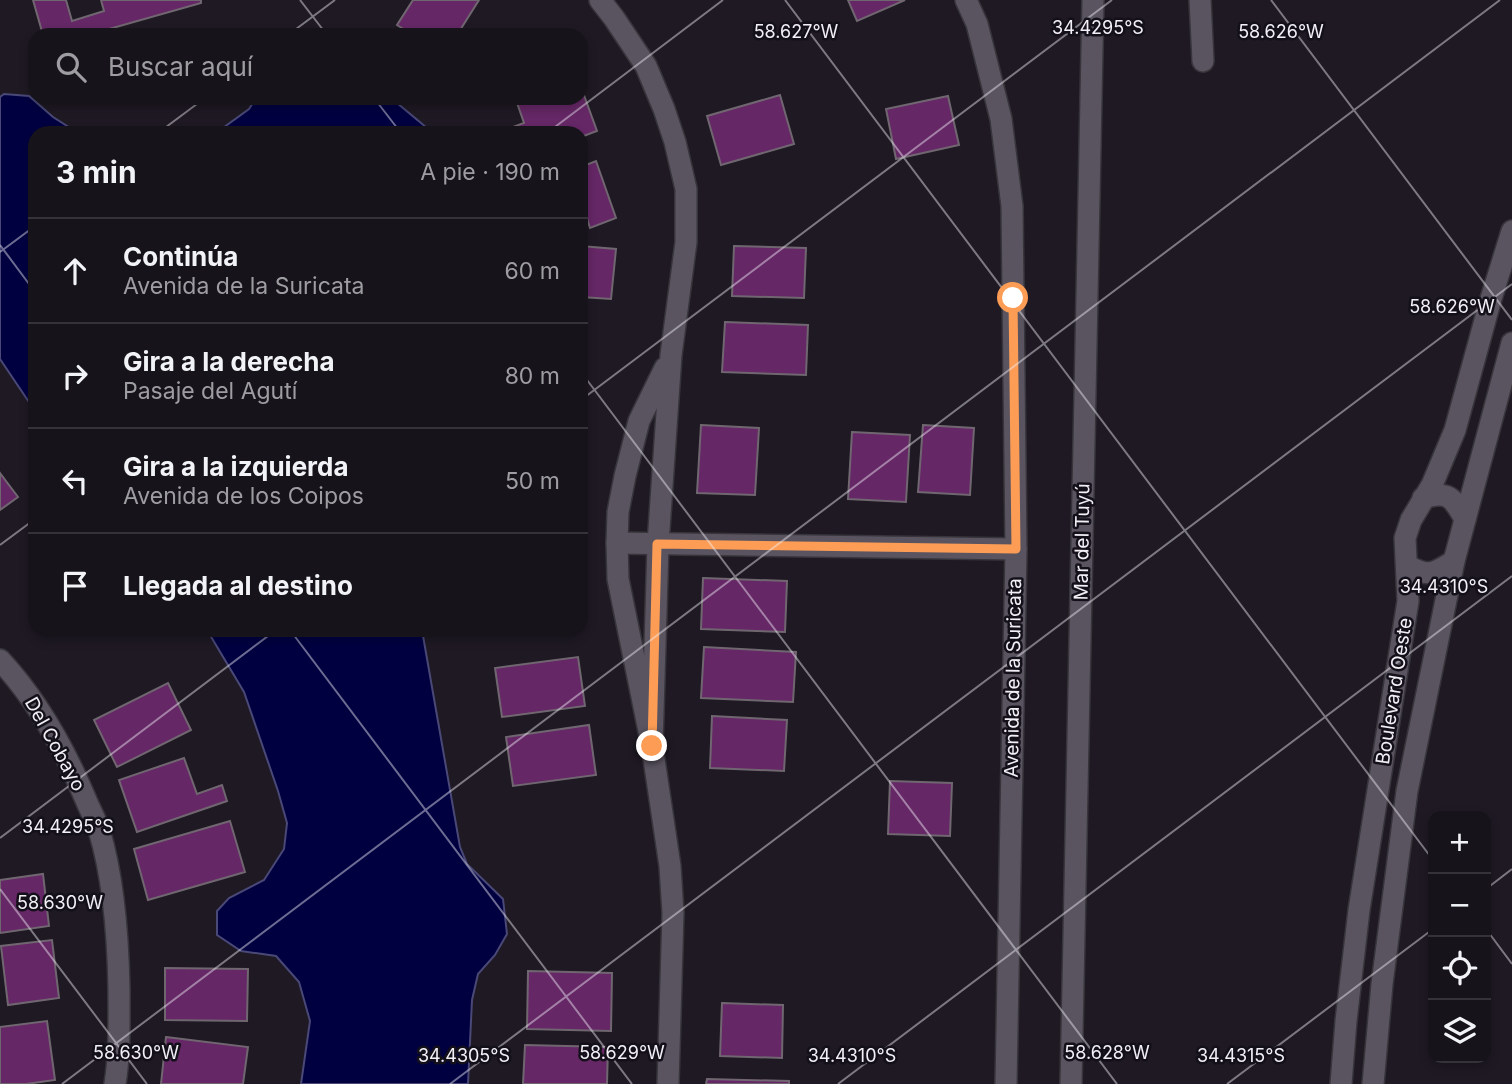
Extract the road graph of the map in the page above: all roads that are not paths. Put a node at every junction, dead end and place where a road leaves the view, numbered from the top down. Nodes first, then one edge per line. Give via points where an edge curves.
1 (600, 0) edge
2 (966, 0) edge
3 (977, 0) edge
4 (1093, 0) edge
5 (1200, 0) edge
6 (977, 24) junction
7 (1203, 61) dead end
8 (1512, 231) edge
9 (1512, 343) edge
10 (671, 355) junction
11 (1423, 498) junction
12 (1465, 519) junction
13 (617, 543) junction
14 (657, 544) junction
15 (1016, 549) junction
16 (1454, 561) junction
17 (1408, 566) junction
18 (0, 660) edge
19 (652, 746) junction
20 (1379, 786) junction
21 (1407, 791) junction
22 (115, 1084) edge
23 (668, 1084) edge
24 (1006, 1084) edge
25 (1071, 1084) edge
26 (1341, 1084) edge
27 (1373, 1084) edge

1 - 10 street via 646,66 675,142 686,189 686,242
2 - 6 street, Avenida de la Suricata
3 - 6 street, Avenida de la Suricata
4 - 25 street, Mar del Tuyú
5 - 7 street
6 - 15 street, Avenida de la Suricata via 1001,119 1012,206
8 - 11 street, Boulevard Oeste via 1455,430
9 - 12 street, Boulevard Oeste
10 - 13 street via 639,421 618,512
10 - 14 street
11 - 12 street via 1443,494 1454,500
11 - 17 street, Boulevard Oeste via 1405,538
12 - 16 street, Boulevard Oeste
13 - 14 street
13 - 19 street via 618,579
14 - 15 street
14 - 19 street
15 - 24 street, Avenida de la Suricata
16 - 17 street via 1432,573
16 - 21 street, Boulevard Oeste
17 - 20 street, Boulevard Oeste via 1408,601
18 - 22 street, Del Cobayo via 47,724 99,830 118,948 120,1030
19 - 23 street via 673,913
20 - 21 street
20 - 26 street, Boulevard Oeste via 1359,910
21 - 27 street, Boulevard Oeste

